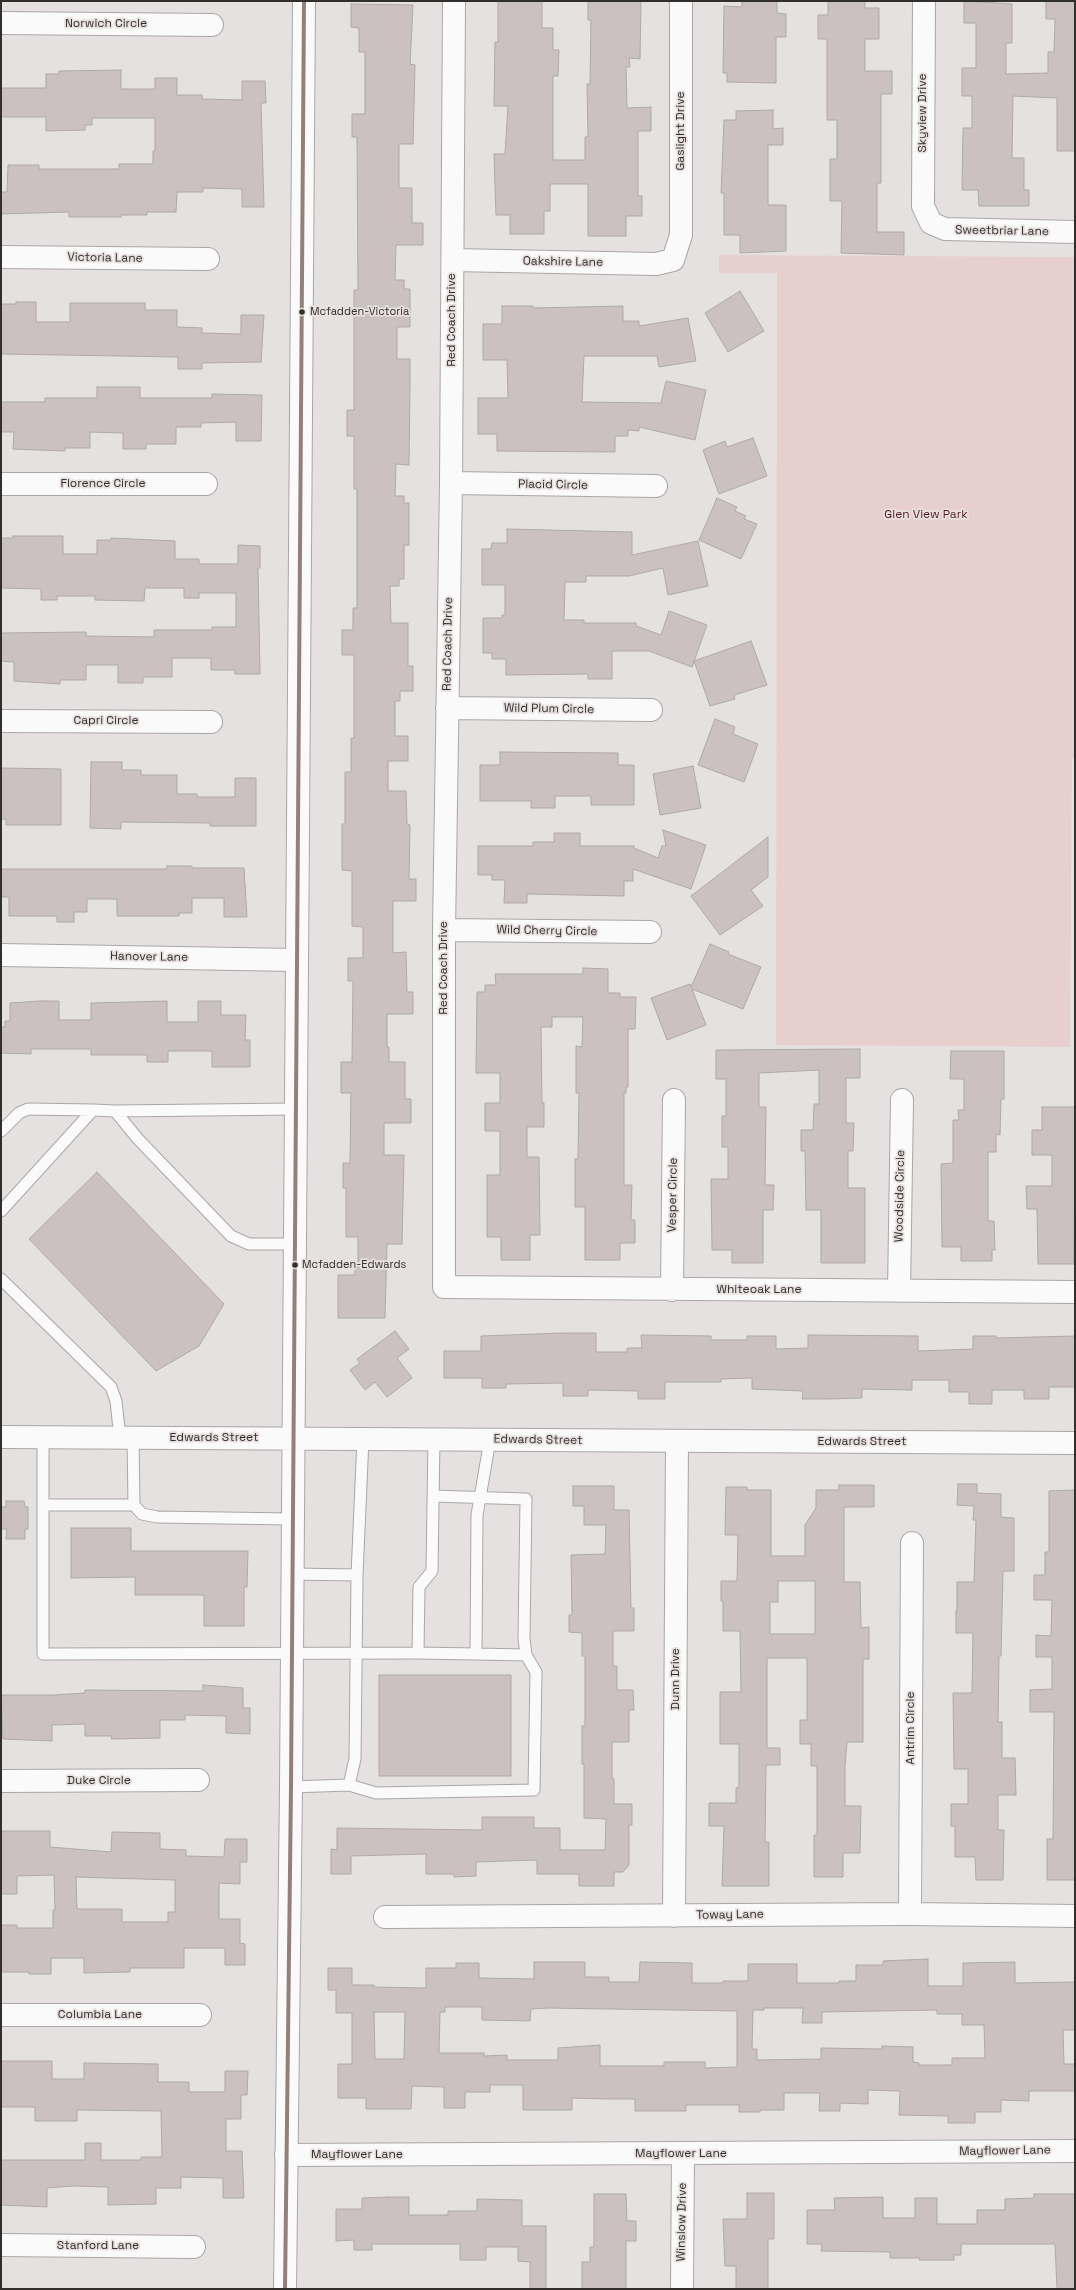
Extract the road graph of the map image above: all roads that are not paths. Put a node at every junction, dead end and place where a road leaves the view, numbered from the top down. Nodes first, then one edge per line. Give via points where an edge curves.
1 (304, 1) edge
2 (454, 1) edge
3 (681, 1) edge
4 (924, 1) edge
5 (1, 23) edge
6 (212, 24) dead end
7 (931, 223) joint
8 (1075, 232) edge
9 (1, 257) edge
10 (208, 258) dead end
11 (453, 260) junction
12 (673, 260) joint
13 (1, 484) edge
14 (206, 484) dead end
15 (451, 484) junction
16 (656, 486) dead end
17 (447, 708) junction
18 (651, 710) dead end
19 (1, 721) edge
20 (212, 722) dead end
21 (444, 930) junction
22 (650, 932) dead end
23 (1, 955) edge
24 (296, 960) junction
25 (674, 1100) dead end
26 (902, 1100) dead end
27 (295, 1109) junction
28 (94, 1110) junction
29 (115, 1112) junction
30 (1, 1131) edge
31 (1, 1211) edge
32 (294, 1244) junction
33 (1, 1279) edge
34 (444, 1287) joint
35 (672, 1290) junction
36 (899, 1291) junction
37 (1075, 1292) edge
38 (1, 1437) edge
39 (43, 1438) junction
40 (126, 1438) junction
41 (293, 1438) junction
42 (363, 1439) junction
43 (434, 1439) junction
44 (490, 1440) junction
45 (677, 1442) junction
46 (1075, 1443) edge
47 (434, 1496) junction
48 (480, 1498) junction
49 (43, 1505) junction
50 (134, 1505) junction
51 (292, 1519) junction
52 (912, 1543) dead end
53 (292, 1574) junction
54 (357, 1575) junction
55 (418, 1652) junction
56 (292, 1654) junction
57 (356, 1654) junction
58 (476, 1654) junction
59 (526, 1655) junction
60 (198, 1780) dead end
61 (1, 1781) edge
62 (350, 1785) junction
63 (291, 1787) junction
64 (910, 1914) junction
65 (674, 1916) junction
66 (1075, 1916) edge
67 (385, 1917) dead end
68 (1, 2015) edge
69 (200, 2015) dead end
70 (1075, 2150) edge
71 (683, 2154) junction
72 (286, 2155) junction
73 (1, 2245) edge
74 (194, 2247) dead end
75 (285, 2289) edge
76 (682, 2289) edge

1 - 24 street
2 - 11 street, Red Coach Drive
3 - 12 street, Gaslight Drive via 680,235
4 - 7 street, Skyview Drive via 923,206
5 - 6 street, Norwich Circle
7 - 8 street, Sweetbriar Lane via 945,229
9 - 10 street, Victoria Lane
11 - 12 street, Oakshire Lane via 656,264
11 - 15 street, Red Coach Drive
13 - 14 street, Florence Circle
15 - 16 street, Placid Circle
15 - 17 street, Red Coach Drive
17 - 18 street, Wild Plum Circle
17 - 21 street, Red Coach Drive
19 - 20 street, Capri Circle
21 - 22 street, Wild Cherry Circle
21 - 34 street, Red Coach Drive
23 - 24 street, Hanover Lane
24 - 27 street
25 - 35 street, Vesper Circle
26 - 36 street, Woodside Circle
27 - 29 lane
27 - 32 street
28 - 29 lane
28 - 30 lane via 28,1109 19,1113
28 - 31 lane
29 - 32 lane via 231,1236 249,1244
32 - 41 street
33 - 40 lane via 111,1388
34 - 35 street, Whiteoak Lane
35 - 36 street, Whiteoak Lane
36 - 37 street, Whiteoak Lane
38 - 39 street, Edwards Street
39 - 40 street, Edwards Street
39 - 49 lane
40 - 41 street, Edwards Street
40 - 50 lane
41 - 42 street, Edwards Street
41 - 51 street
42 - 43 street, Edwards Street
42 - 54 lane
43 - 44 street, Edwards Street
43 - 47 lane
44 - 45 street, Edwards Street
44 - 48 lane
45 - 46 street, Edwards Street
45 - 65 street, Dunn Drive
47 - 48 lane
47 - 55 lane via 432,1571 419,1587
48 - 58 lane
48 - 59 lane via 526,1499
49 - 50 lane
49 - 56 lane via 43,1654
50 - 51 lane via 142,1514 157,1517
51 - 53 street
52 - 64 street, Antrim Circle
53 - 54 lane
53 - 56 street
54 - 57 lane
55 - 57 lane
55 - 58 lane
56 - 57 lane
56 - 63 street
57 - 62 lane via 356,1759
58 - 59 lane
59 - 62 lane via 536,1672 534,1790 376,1794
60 - 61 street, Duke Circle
62 - 63 lane
63 - 72 street
64 - 65 street, Toway Lane
64 - 66 street, Toway Lane
65 - 67 street, Toway Lane
68 - 69 street, Columbia Lane
70 - 71 street, Mayflower Lane
71 - 72 street, Mayflower Lane
71 - 76 street, Winslow Drive
72 - 75 street
73 - 74 street, Stanford Lane

